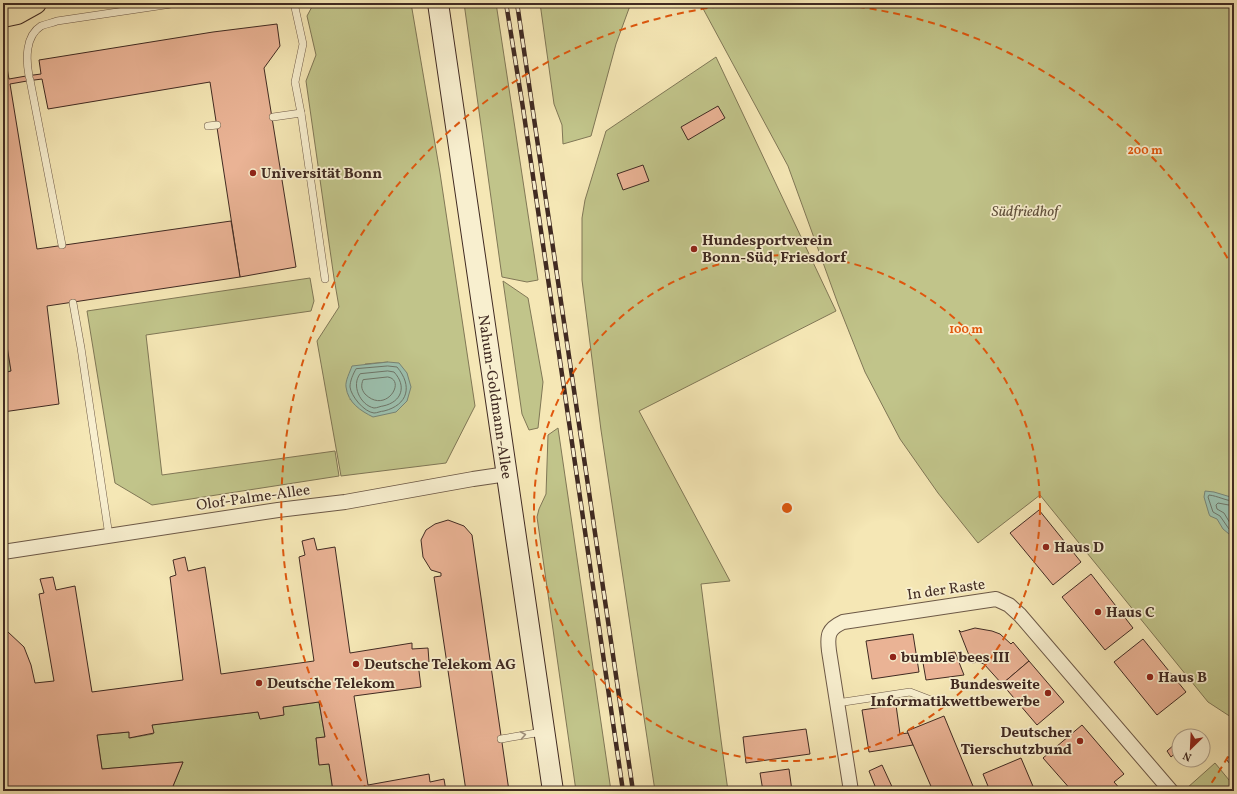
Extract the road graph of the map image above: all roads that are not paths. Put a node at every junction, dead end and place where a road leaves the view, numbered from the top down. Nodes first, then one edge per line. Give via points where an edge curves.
1 (35, 3) edge
2 (178, 3) edge
3 (294, 3) edge
4 (438, 3) edge
5 (3, 16) edge
6 (301, 113) junction
7 (273, 117) dead end
8 (217, 125) dead end
9 (208, 126) dead end
10 (62, 246) dead end
11 (325, 279) dead end
12 (73, 303) dead end
13 (507, 474) junction
14 (109, 536) junction
15 (3, 552) edge
16 (936, 702) dead end
17 (836, 703) junction
18 (545, 732) junction
19 (501, 739) dead end
20 (554, 791) edge
21 (851, 791) edge
22 (1171, 791) edge

1 - 5 highway via 17,13
2 - 10 lane via 57,21 41,26 32,36 27,63
3 - 6 lane via 303,44 295,82
4 - 13 main road, Nahum-Goldmann-Allee
6 - 7 lane
6 - 11 lane
8 - 9 lane
12 - 14 lane
13 - 14 street, Olof-Palme-Allee via 345,502
13 - 18 main road, Nahum-Goldmann-Allee
14 - 15 street, Olof-Palme-Allee
16 - 17 lane via 910,692
17 - 21 street, In der Raste
17 - 22 street, In der Raste via 828,638 836,625 996,599 1009,605 1020,615
19 -> 18 lane
18 - 20 main road, Nahum-Goldmann-Allee

